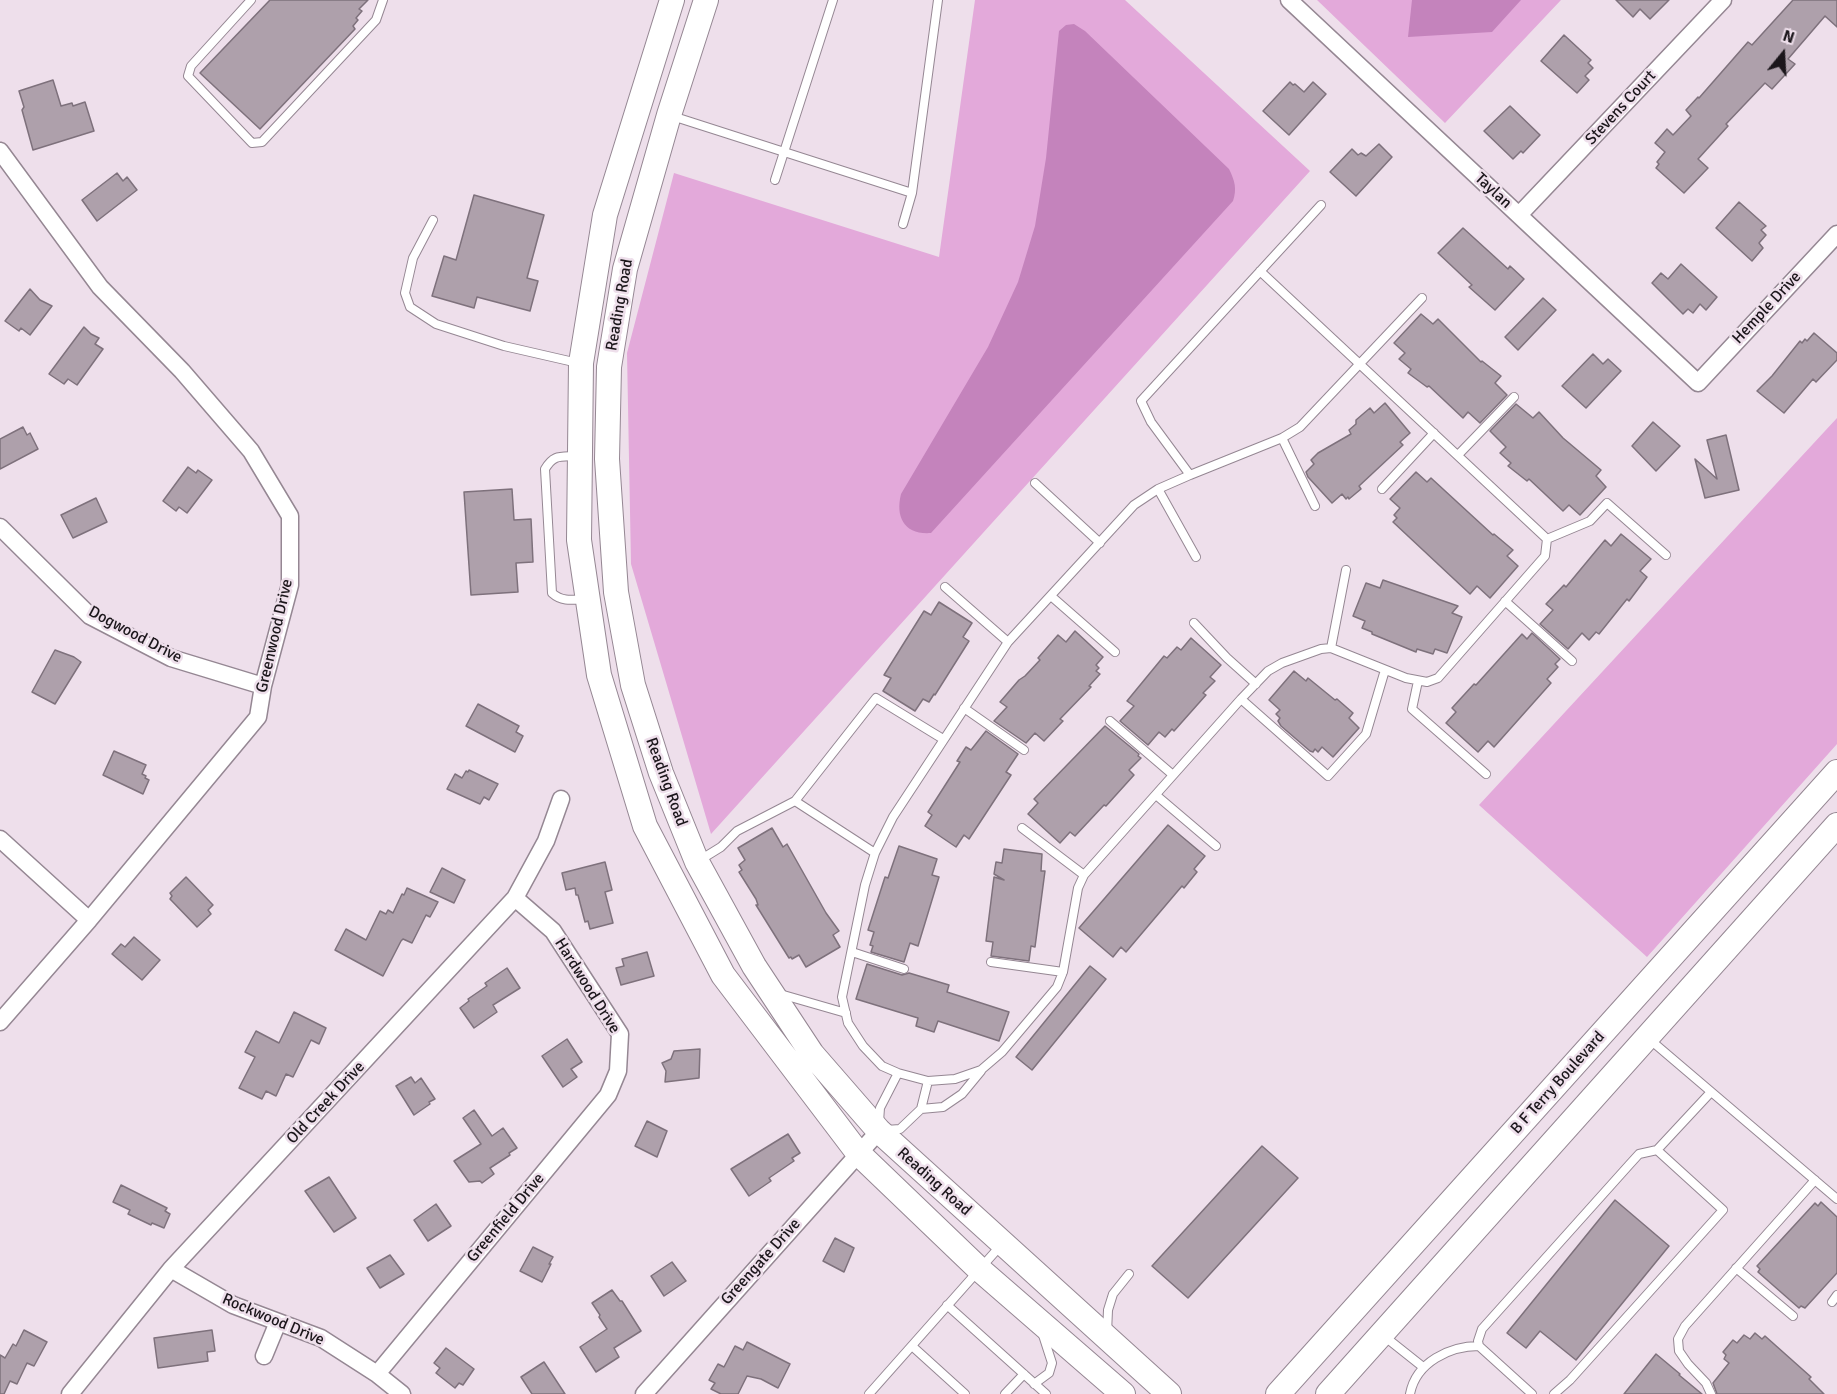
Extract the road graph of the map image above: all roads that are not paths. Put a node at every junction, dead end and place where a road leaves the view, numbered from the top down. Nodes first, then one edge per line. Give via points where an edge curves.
1 (251, 0) edge
2 (383, 0) edge
3 (672, 0) edge
4 (706, 0) edge
5 (833, 0) edge
6 (938, 0) edge
7 (1289, 0) edge
8 (1723, 0) edge
9 (640, 106) junction
10 (669, 115) junction
11 (0, 151) edge
12 (784, 152) junction
13 (775, 180) dead end
14 (912, 193) junction
15 (1321, 205) dead end
16 (1519, 215) junction
17 (433, 220) dead end
18 (903, 224) dead end
19 (1837, 234) edge
20 (1260, 271) junction
21 (1422, 298) dead end
22 (581, 363) junction
23 (1360, 363) junction
24 (1698, 383) joint
25 (1514, 397) dead end
26 (1434, 433) junction
27 (1282, 438) junction
28 (1458, 455) junction
29 (591, 467) junction
30 (1190, 475) junction
31 (1035, 483) dead end
32 (1158, 489) junction
33 (1382, 489) dead end
34 (1315, 506) dead end
35 (0, 527) edge
36 (1547, 539) junction
37 (1100, 543) junction
38 (1666, 555) dead end
39 (1196, 557) dead end
40 (1346, 570) dead end
41 (945, 587) dead end
42 (1051, 596) junction
43 (588, 599) junction
44 (1505, 602) junction
45 (1194, 623) dead end
46 (1008, 642) junction
47 (1332, 648) junction
48 (1115, 652) dead end
49 (1572, 661) dead end
50 (1385, 670) junction
51 (1418, 681) junction
52 (1256, 684) junction
53 (263, 686) junction
54 (1240, 699) junction
55 (964, 708) junction
56 (1110, 721) dead end
57 (943, 739) junction
58 (1024, 750) dead end
59 (1837, 772) edge
60 (1486, 774) dead end
61 (1173, 775) junction
62 (1156, 795) junction
63 (561, 799) dead end
64 (795, 801) junction
65 (1837, 825) edge
66 (1022, 828) dead end
67 (0, 839) edge
68 (1216, 846) dead end
69 (875, 853) junction
70 (697, 862) junction
71 (1084, 875) junction
72 (515, 898) junction
73 (88, 920) junction
74 (852, 952) junction
75 (991, 963) dead end
76 (904, 969) dead end
77 (1063, 972) junction
78 (769, 991) junction
79 (846, 1013) junction
80 (0, 1022) edge
81 (1647, 1037) junction
82 (619, 1054) joint
83 (981, 1070) junction
84 (898, 1073) junction
85 (928, 1081) junction
86 (1711, 1092) junction
87 (921, 1109) junction
88 (879, 1131) junction
89 (1657, 1150) junction
90 (858, 1153) junction
91 (1815, 1180) junction
92 (1837, 1199) edge
93 (1002, 1243) junction
94 (1736, 1268) junction
95 (171, 1269) junction
96 (979, 1269) junction
97 (1129, 1274) dead end
98 (947, 1305) junction
99 (1793, 1316) dead end
100 (1038, 1321) junction
101 (278, 1322) junction
102 (1381, 1334) junction
103 (1107, 1337) junction
104 (912, 1346) junction
105 (1479, 1346) junction
106 (264, 1356) dead end
107 (1423, 1367) junction
108 (377, 1374) junction
109 (1024, 1374) junction
110 (1034, 1384) junction
111 (1333, 1392) edge
112 (70, 1394) edge
113 (402, 1394) edge
114 (644, 1394) edge
115 (869, 1394) edge
116 (965, 1394) edge
117 (1005, 1394) edge
118 (1046, 1394) edge
119 (1123, 1394) edge
120 (1170, 1394) edge
121 (1278, 1394) edge
122 (1410, 1394) edge
123 (1532, 1394) edge
124 (1554, 1394) edge
125 (1711, 1394) edge

1 - 2 lane via 190,66 188,76 252,143 262,142 376,20
3 - 9 main road, Reading Road
4 - 10 main road, Reading Road
5 - 12 lane
6 - 14 lane
7 - 16 street, Taylan
8 - 16 street, Stevens Court
9 - 10 main road
9 - 22 main road, Reading Road via 605,216
10 - 12 lane
10 - 29 main road, Reading Road via 625,269
11 - 53 street, Greenwood Drive via 100,287 183,370 251,451 290,516 290,585
12 - 13 lane
12 - 14 lane
14 - 18 lane
15 - 20 lane
16 - 24 street, Taylan
17 - 22 lane via 413,258 405,293 410,307 436,324 504,346
19 - 24 street, Hemple Drive
20 - 23 lane
20 - 30 lane via 1141,401 1151,422
21 - 23 lane
22 - 29 main road, Reading Road
23 - 26 lane
23 - 27 lane via 1300,426
25 - 28 lane
26 - 28 lane
26 - 33 lane
27 - 30 lane
27 - 34 lane
28 - 36 lane
29 - 43 main road, Reading Road via 579,540
29 - 43 lane via 556,457 545,469 552,593 567,601
29 - 70 main road, Reading Road via 633,685 661,773
30 - 32 lane
31 - 37 lane
32 - 37 lane via 1134,505
32 - 39 lane
35 - 53 street, Dogwood Drive via 90,616 171,658
36 - 38 lane via 1590,521 1607,503
36 - 44 lane via 1545,556
37 - 42 lane
40 - 47 lane
41 - 46 lane
42 - 46 lane
42 - 48 lane
43 - 90 main road, Reading Road via 599,675 645,826 723,975
44 - 49 lane
44 - 51 lane via 1438,678
45 - 52 lane
46 - 55 lane
47 - 50 lane
47 - 52 lane via 1282,663
50 - 51 lane
50 - 54 lane via 1366,734 1328,776
51 - 60 lane via 1412,709
52 - 54 lane
53 - 73 street, Greenwood Drive via 258,717
54 - 61 lane
55 - 57 lane
55 - 58 lane
56 - 61 lane
57 - 64 lane via 876,698
57 - 69 lane
59 - 121 main road, B F Terry Boulevard
61 - 62 lane
62 - 68 lane
62 - 71 lane
63 - 72 street, Old Creek Drive via 546,841
64 - 69 lane
64 - 70 lane via 737,831
65 - 81 main road
66 - 71 lane
67 - 73 street
69 - 74 lane
70 - 78 main road, Reading Road
71 - 77 lane via 1078,888
72 - 82 street, Hardwood Drive via 553,931 620,1034
72 - 95 street, Old Creek Drive
73 - 80 street, Greenwood Drive
74 - 76 lane
74 - 79 lane via 842,997
75 - 77 lane
77 - 83 lane via 1057,987 1002,1052
78 - 79 lane
78 - 88 main road, Reading Road via 812,1053
79 - 84 lane via 863,1046 882,1066
81 - 86 lane
81 - 102 main road
82 - 108 street, Greenfield Drive via 618,1071 608,1095
83 - 85 lane via 955,1079
83 - 87 lane via 962,1094 943,1107
84 - 85 lane
84 - 88 lane via 879,1108
85 - 87 lane
86 - 89 lane
86 - 91 lane
87 - 88 lane via 900,1129
88 - 90 street, Greengate Drive
88 - 93 main road, Reading Road
89 - 105 lane via 1639,1154 1629,1165 1482,1329
89 - 124 lane via 1723,1210
90 - 96 main road, Reading Road
90 - 114 street, Greengate Drive
91 - 92 lane
91 - 94 lane
93 - 96 lane
93 - 103 main road, Reading Road
94 - 99 lane
94 - 125 lane via 1678,1339 1679,1351
95 - 101 street, Rockwood Drive via 233,1305
95 - 112 street, Old Creek Drive
96 - 98 lane
96 - 100 main road, Reading Road
97 - 103 lane via 1113,1294
98 - 104 lane
98 - 109 lane
100 - 110 lane via 1052,1363 1049,1373
100 - 119 main road, Reading Road
101 - 106 street
101 - 108 street, Rockwood Drive via 321,1338
102 - 107 lane
102 - 111 main road
103 - 120 main road, Reading Road
104 - 115 lane
104 - 116 lane
105 - 107 lane via 1464,1346
105 - 123 lane
107 - 122 lane
108 - 113 street, Rockwood Drive
109 - 110 lane
109 - 117 lane
110 - 118 lane

